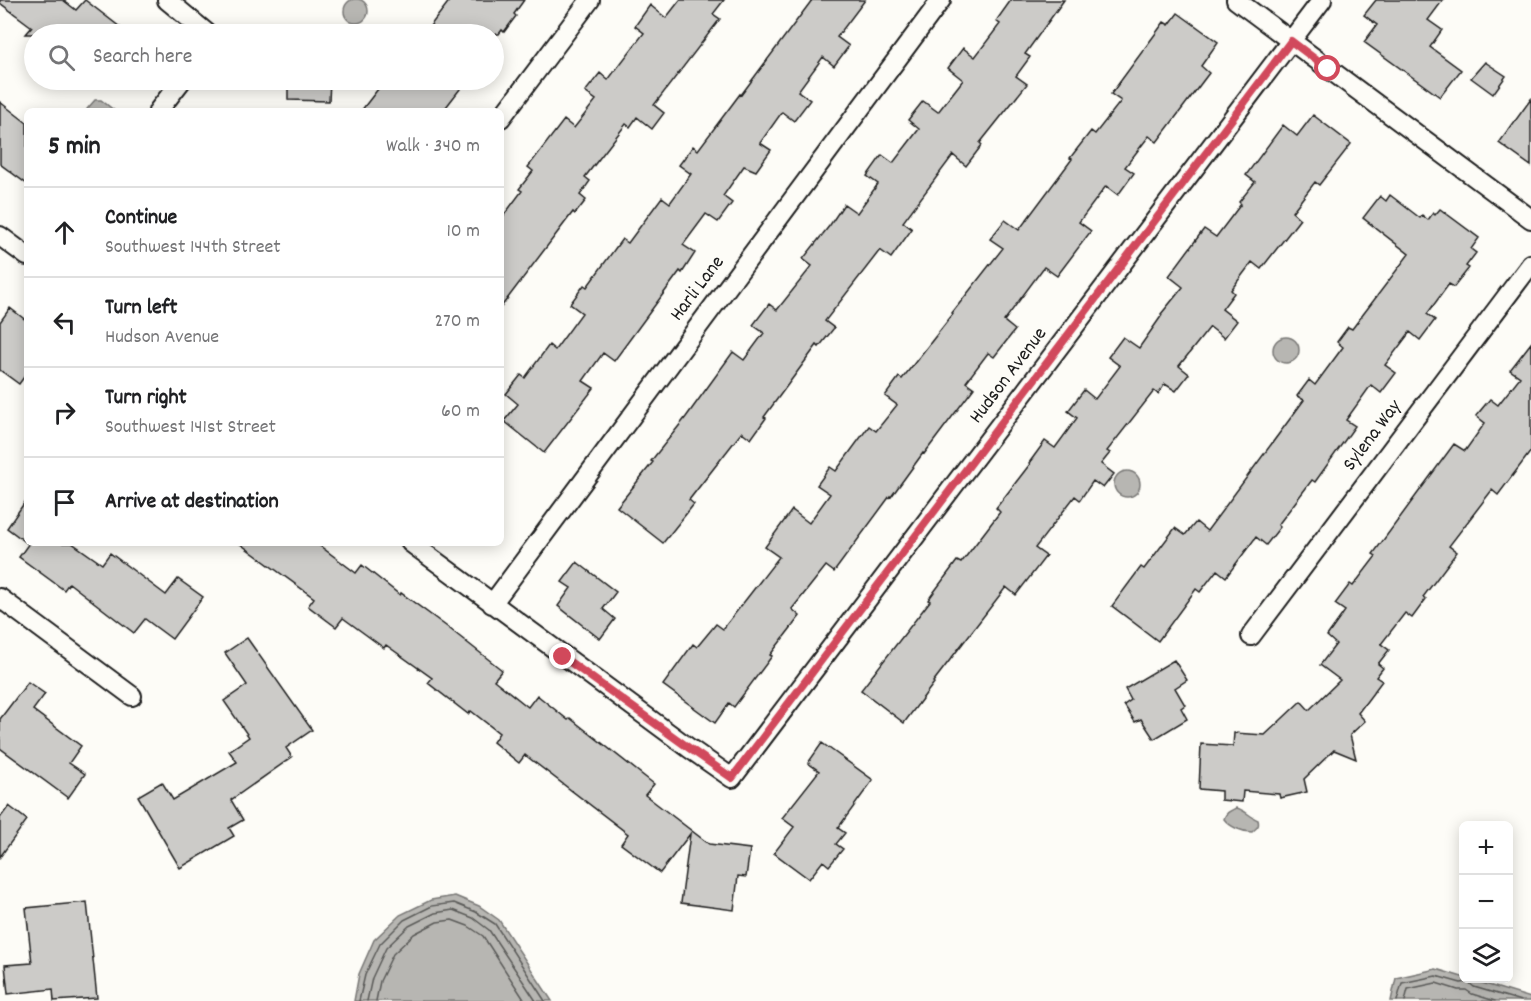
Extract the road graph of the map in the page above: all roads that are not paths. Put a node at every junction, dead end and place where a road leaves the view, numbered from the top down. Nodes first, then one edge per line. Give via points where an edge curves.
1 (167, 0) edge
2 (590, 0) edge
3 (941, 0) edge
4 (1236, 0) edge
5 (1322, 0) edge
6 (196, 24) edge
7 (1291, 41) junction
8 (174, 90) edge
9 (160, 108) edge
10 (504, 114) edge
11 (1531, 219) edge
12 (0, 236) edge
13 (24, 254) edge
14 (1531, 264) edge
15 (415, 546) edge
16 (0, 598) edge
17 (492, 604) junction
18 (1251, 636) dead end
19 (132, 696) dead end

1 - 6 street
2 - 10 street
3 - 17 street, Harli Lane
4 - 7 street
5 - 7 street, Hudson Avenue
7 - 11 street
7 - 17 street, Hudson Avenue via 732,778
8 - 9 street
12 - 13 street
14 - 18 street, Sylena Way
15 - 17 street
16 - 19 street

